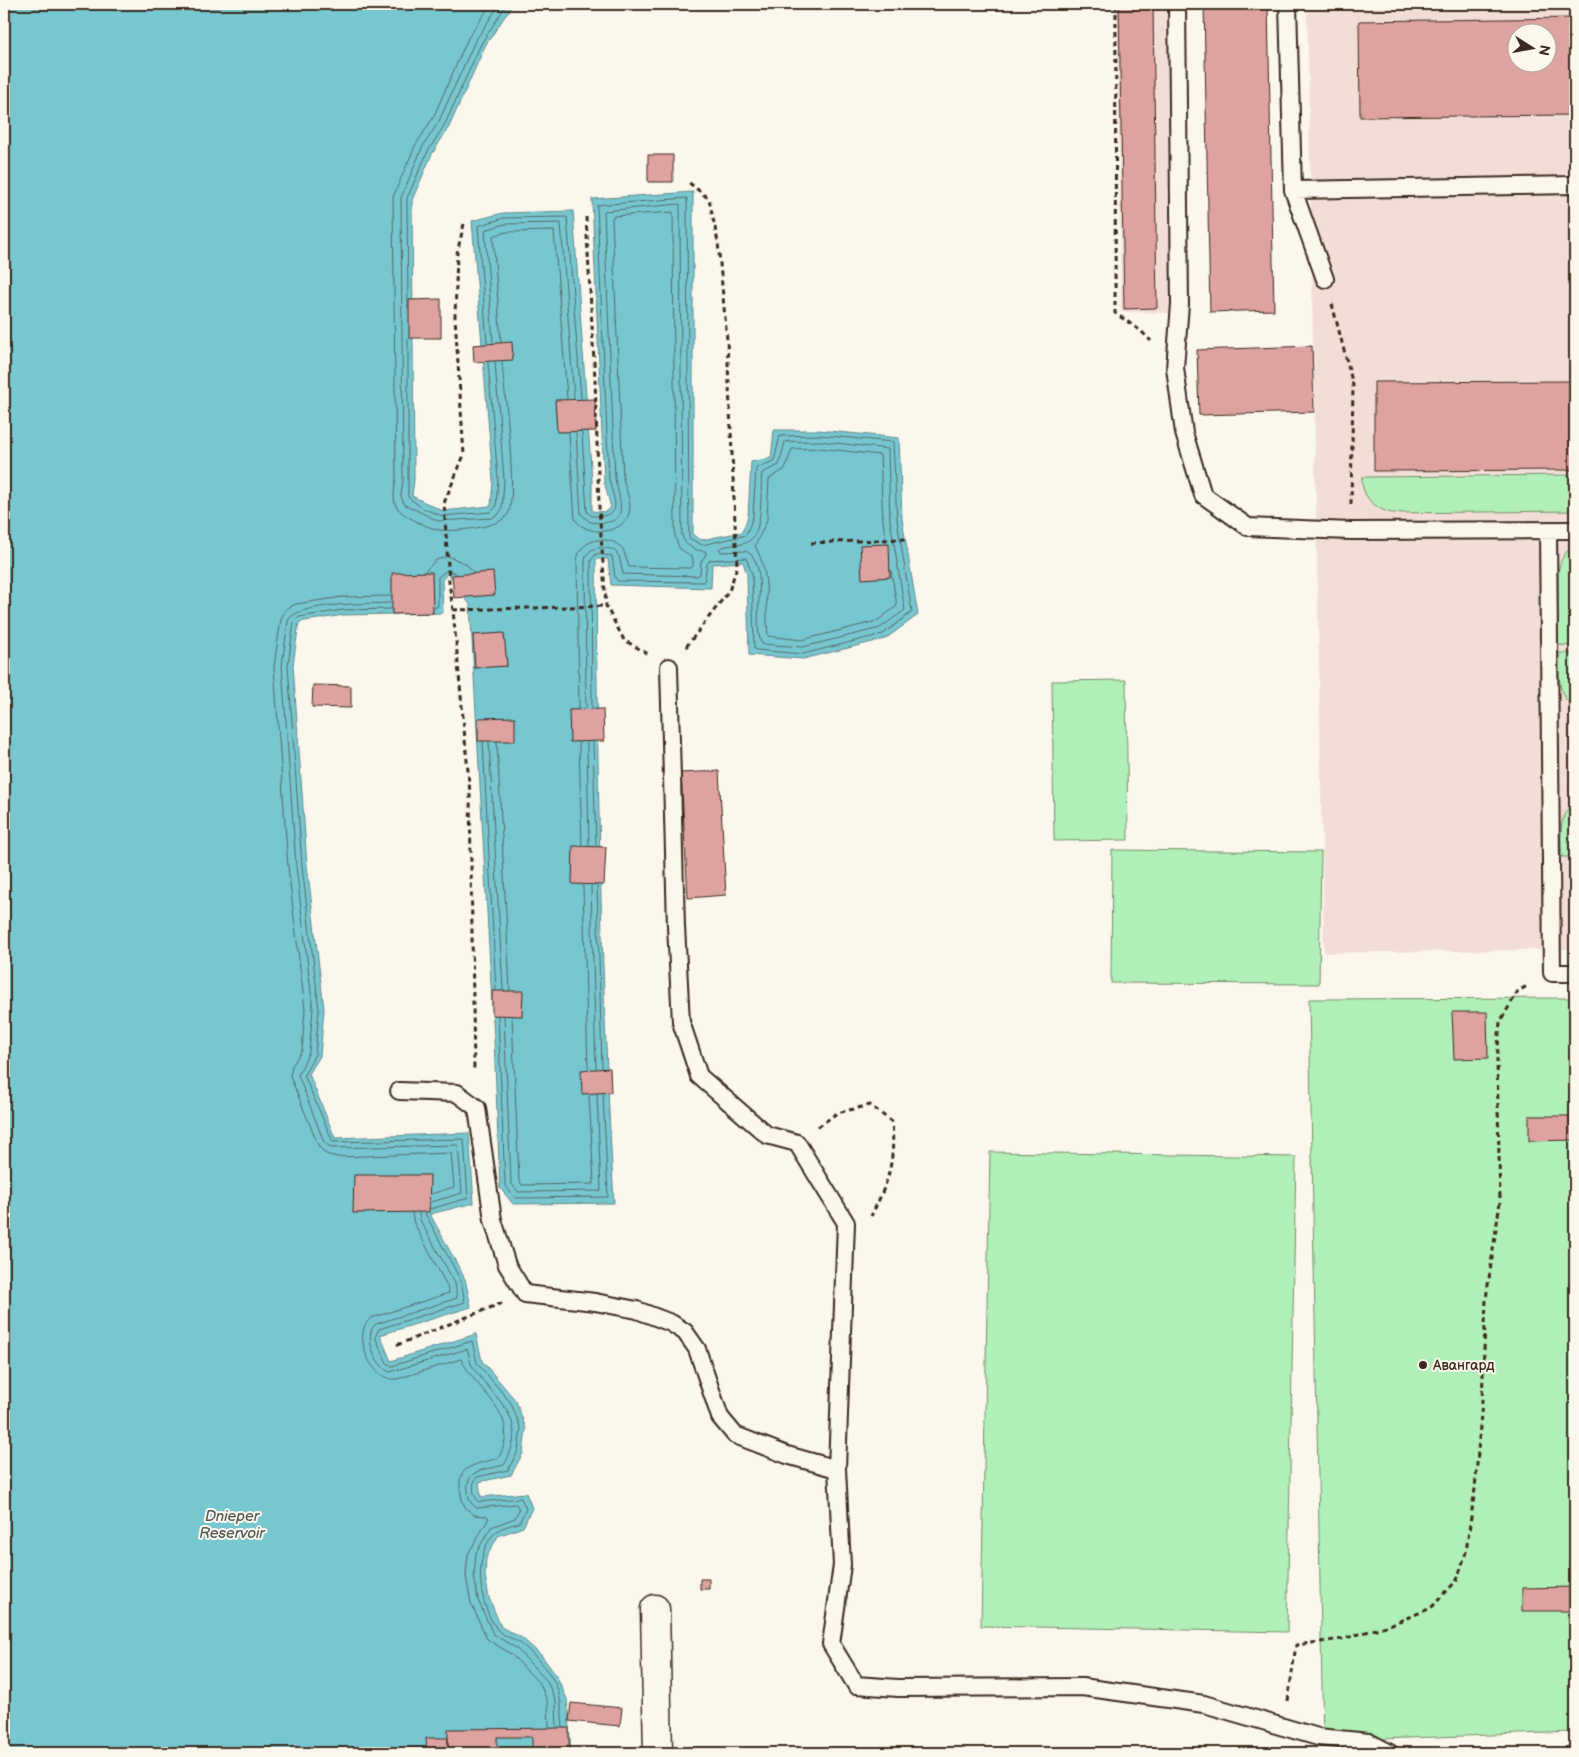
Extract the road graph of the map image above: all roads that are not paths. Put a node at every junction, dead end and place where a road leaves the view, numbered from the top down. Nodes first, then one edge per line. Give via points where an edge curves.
1 (1177, 4) edge
2 (1288, 4) edge
3 (1575, 185) edge
4 (1293, 190) junction
5 (1325, 279) road end
6 (1548, 530) junction
7 (1575, 530) edge
8 (669, 667) road end
9 (1575, 972) edge
10 (399, 1091) dead end
11 (837, 1469) junction
12 (655, 1609) dead end
13 (658, 1753) edge
14 (1390, 1753) edge

1 - 6 lane via 1180,304 1175,368 1184,433 1203,495 1248,527 1351,531
2 - 4 lane
3 - 4 lane
4 - 5 lane
6 - 7 lane
6 - 9 lane via 1552,973
8 - 11 lane via 681,1022 699,1076 767,1135 797,1142 846,1224
10 - 11 lane via 457,1093 477,1108 493,1220 507,1265 526,1294 637,1310 671,1323 685,1332 697,1349 720,1417 735,1435 787,1455
11 - 14 lane via 842,1564 831,1644 856,1685 898,1688 1082,1686 1204,1704 1318,1737 1369,1742
12 - 13 street

